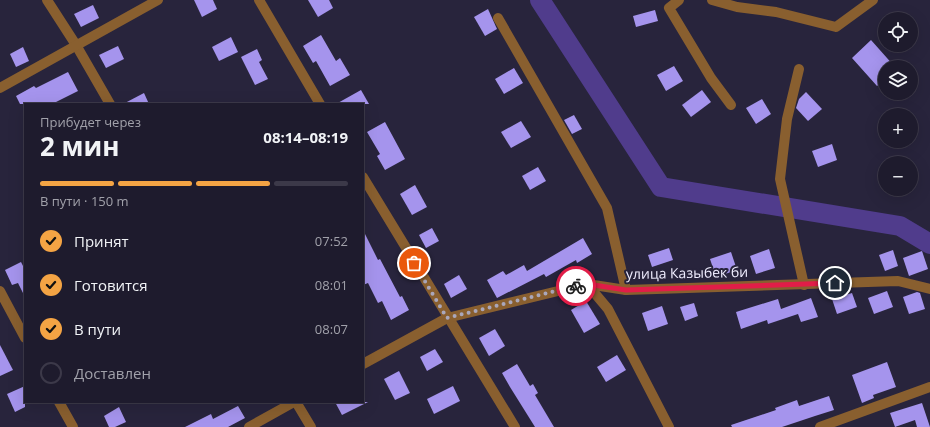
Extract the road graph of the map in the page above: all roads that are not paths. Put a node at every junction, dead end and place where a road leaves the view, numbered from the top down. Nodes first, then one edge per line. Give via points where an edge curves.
1 (47, 0) edge
2 (158, 0) edge
3 (259, 0) edge
4 (679, 0) edge
5 (712, 0) edge
6 (873, 0) edge
7 (498, 18) dead end
8 (76, 45) junction
9 (799, 69) dead end
10 (0, 88) edge
11 (109, 103) edge
12 (319, 103) edge
13 (731, 104) dead end
14 (364, 179) edge
15 (587, 284) junction
16 (804, 285) junction
17 (930, 289) edge
18 (626, 290) junction
19 (0, 292) edge
20 (447, 318) junction
21 (24, 336) edge
22 (364, 363) edge
23 (930, 387) edge
24 (60, 403) edge
25 (293, 403) edge
26 (296, 403) edge
27 (73, 427) edge
28 (249, 427) edge
29 (311, 427) edge
30 (515, 427) edge
31 (669, 427) edge
32 (820, 427) edge

1 - 8 street
2 - 8 street
3 - 12 street
4 - 13 street via 669,8 711,78
5 - 6 street via 836,27
7 - 18 street via 607,208
8 - 10 street
8 - 11 street
9 - 16 street via 787,119 780,178
14 - 20 street
15 - 18 street, улица Казыбек би
15 - 20 street, улица Казыбек би
15 - 31 street via 608,309
16 - 17 street, улица Казыбек би via 898,280
16 - 18 street, улица Казыбек би
19 - 21 street
20 - 22 street, улица Казыбек би
20 - 30 street
23 - 32 street
24 - 27 street
25 - 28 street
26 - 29 street

